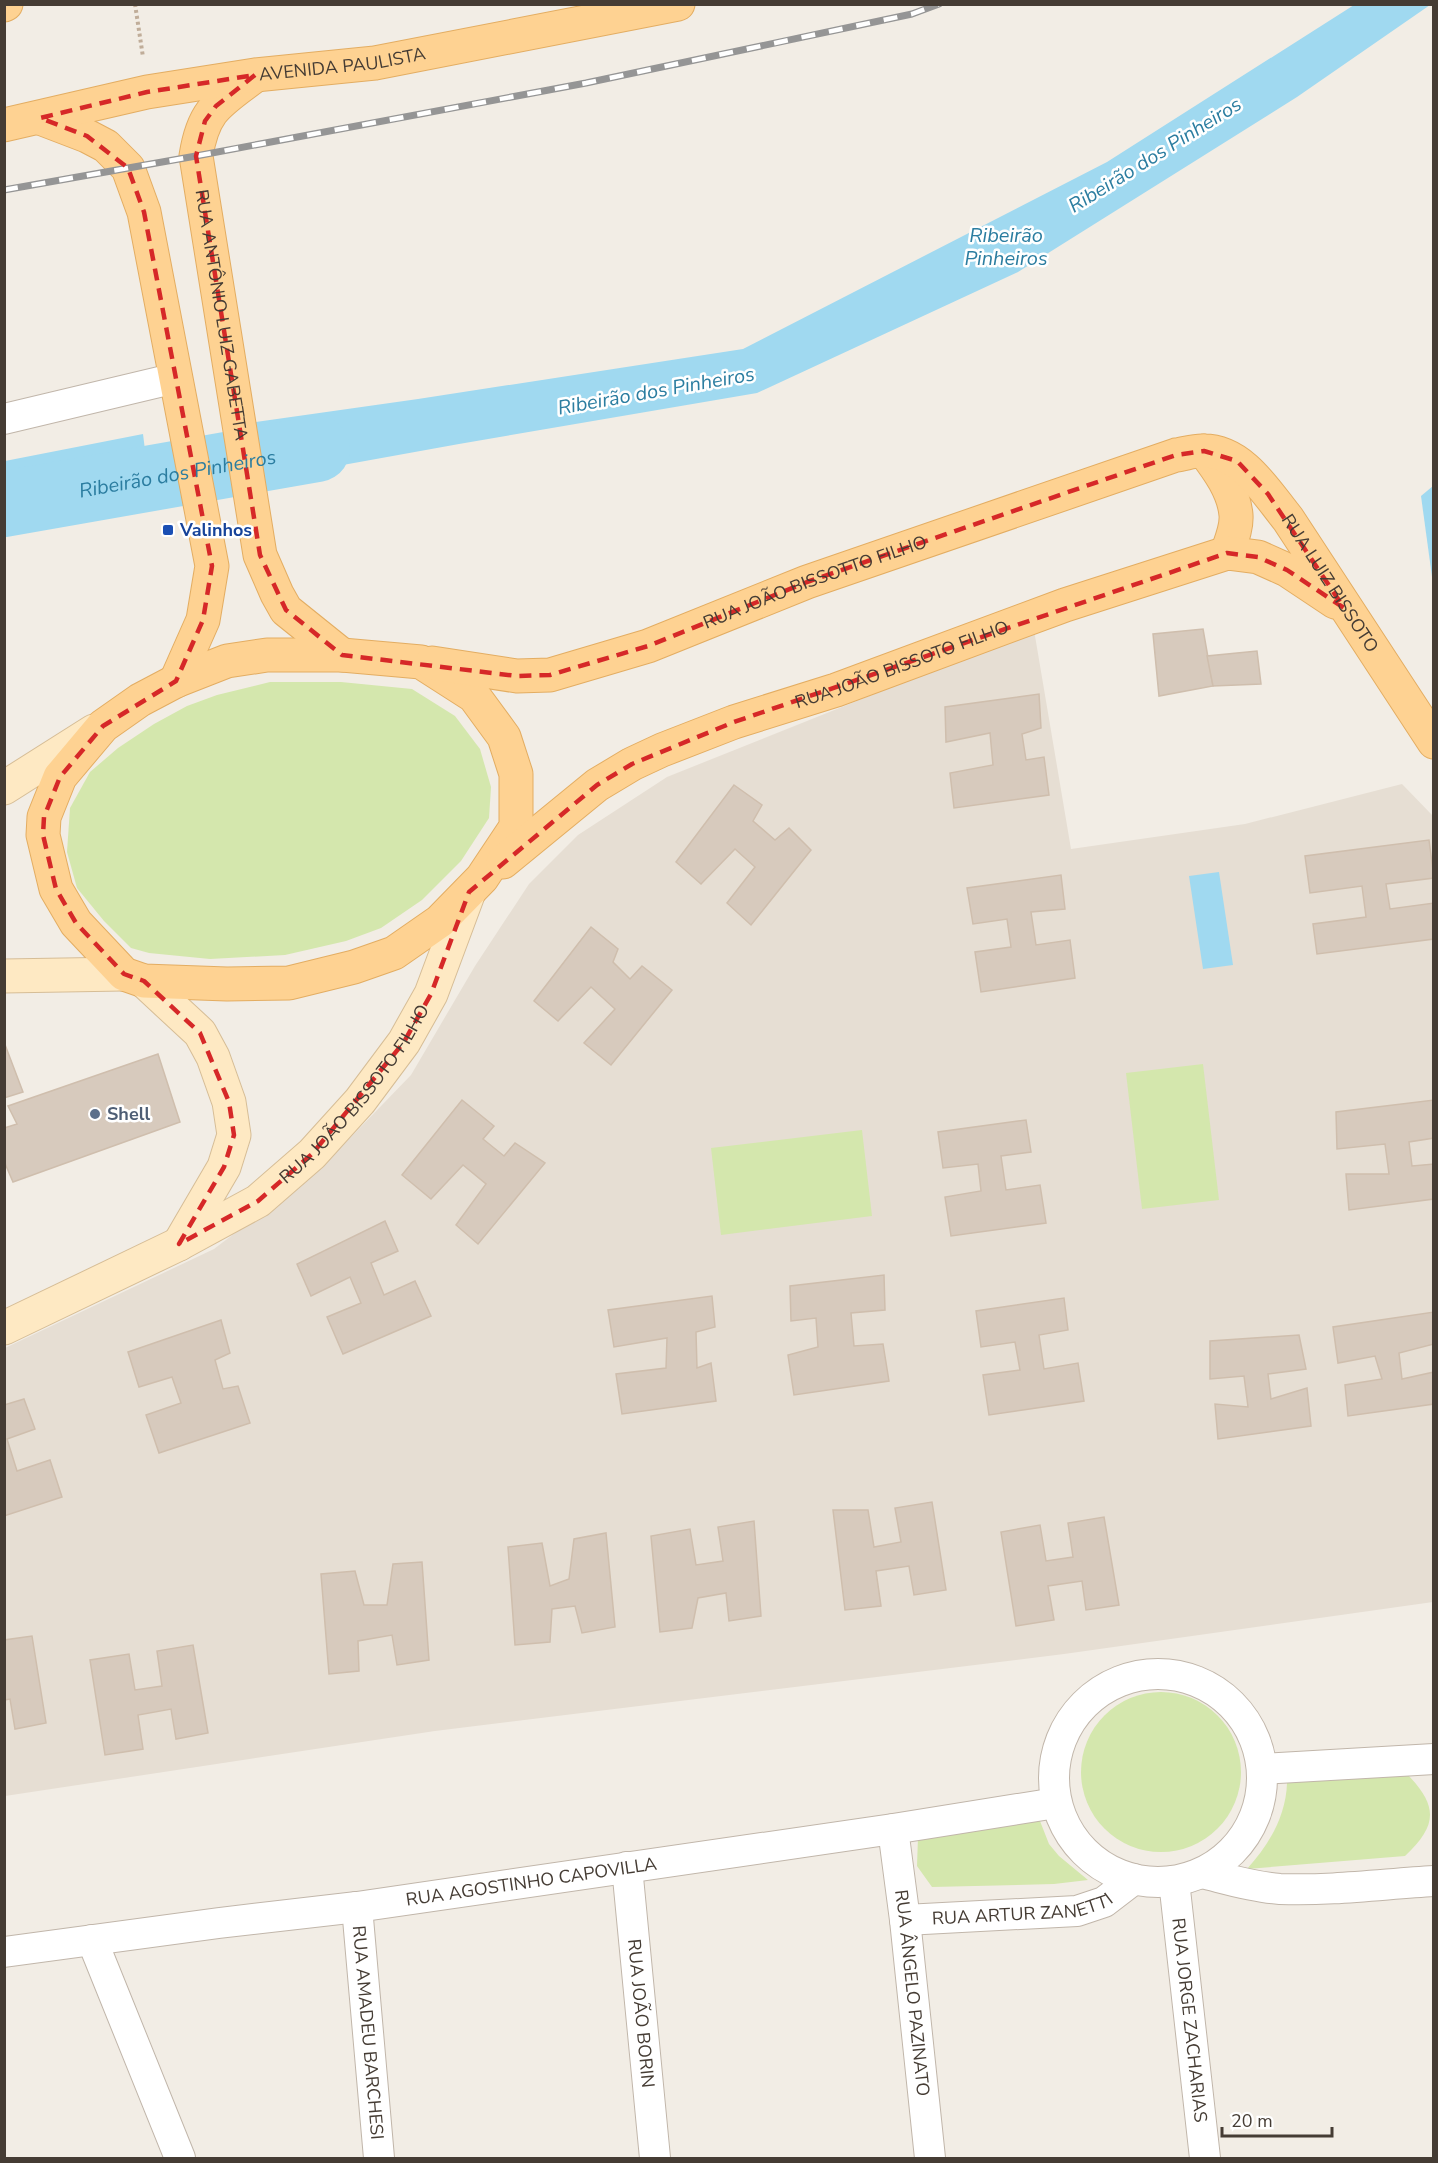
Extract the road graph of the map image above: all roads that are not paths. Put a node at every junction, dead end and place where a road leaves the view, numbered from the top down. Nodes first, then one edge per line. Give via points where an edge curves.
1 (678, 4) edge
2 (255, 75) junction
3 (40, 118) junction
4 (4, 124) edge
5 (178, 386) junction
6 (4, 418) edge
7 (1204, 451) junction
8 (1227, 553) junction
9 (1344, 608) junction
10 (342, 655) junction
11 (421, 662) junction
12 (176, 681) junction
13 (103, 726) junction
14 (1434, 742) edge
15 (4, 789) edge
16 (475, 885) junction
17 (4, 976) edge
18 (134, 977) junction
19 (179, 1244) junction
20 (4, 1328) edge
21 (1434, 1759) edge
22 (1262, 1769) junction
23 (1056, 1803) junction
24 (892, 1829) junction
25 (627, 1867) junction
26 (1188, 1877) junction
27 (1134, 1880) junction
28 (1434, 1881) edge
29 (357, 1907) junction
30 (905, 1920) junction
31 (92, 1940) junction
32 (4, 1952) edge
33 (180, 2158) edge
34 (379, 2158) edge
35 (655, 2158) edge
36 (930, 2158) edge
37 (1205, 2158) edge

1 - 2 main road, AVENIDA PAULISTA via 375,63
2 - 3 main road, AVENIDA PAULISTA via 147,92
2 - 10 main road, RUA ANTÔNIO LUIZ GABETTA via 210,113 199,137 196,156 260,555 286,610
3 - 4 main road, AVENIDA PAULISTA
3 - 5 main road via 87,135 106,146 128,168 144,212
5 - 6 street
5 - 12 main road via 212,566 203,620
7 - 8 main road via 1231,494 1236,515
7 - 9 main road, RUA LUIZ BISSOTO via 1237,461 1268,494
7 - 11 main road, RUA JOÃO BISSOTTO FILHO via 1167,458 807,582 648,646 550,675 517,676
8 - 9 main road, RUA JOÃO BISSOTO FILHO via 1258,557 1287,570
8 - 16 main road, RUA JOÃO BISSOTO FILHO via 1065,605 662,750 597,785
9 - 14 main road, RUA LUIZ BISSOTO
10 - 11 main road, RUA JOÃO BISSOTO FILHO
10 - 12 main road, RUA JOÃO BISSOTO FILHO via 267,655 227,661
11 - 16 main road, RUA JOÃO BISSOTO FILHO via 474,696 504,737 516,774 516,827
12 - 13 main road, RUA JOÃO BISSOTO FILHO
13 - 15 main road
13 - 18 main road, RUA JOÃO BISSOTO FILHO via 60,777 44,817 43,835 56,889 76,923
16 - 18 main road, RUA JOÃO BISSOTO FILHO via 440,921 394,952 354,967 289,983 227,984
16 - 19 main road, RUA JOÃO BISSOTO FILHO via 432,994 404,1042 360,1101 312,1154 258,1201
17 - 18 main road
18 - 19 main road, RUA JOÃO BISSOTO FILHO via 200,1033 229,1102 234,1135 224,1167
19 - 20 main road, RUA JOÃO BISSOTO FILHO
21 - 22 street
22 - 23 street via 1246,1722 1233,1705 1204,1684 1182,1676 1135,1676 1102,1690 1081,1707 1056,1756
22 - 26 street via 1263,1786 1254,1821 1244,1839 1217,1865
23 - 24 street, RUA AGOSTINHO CAPOVILLA
23 - 27 street via 1065,1826 1093,1860
24 - 25 street, RUA AGOSTINHO CAPOVILLA
24 - 30 street, RUA ÂNGELO PAZINATO
25 - 29 street, RUA AGOSTINHO CAPOVILLA
25 - 35 street, RUA JOÃO BORIN
26 - 27 street
26 - 28 street via 1279,1888
26 - 37 street, RUA JORGE ZACHARIAS
27 - 30 street, RUA ARTUR ZANETTI via 1104,1902 1077,1911
29 - 31 street, RUA AGOSTINHO CAPOVILLA
29 - 34 street, RUA AMADEU BARCHESI
30 - 36 street, RUA ÂNGELO PAZINATO
31 - 32 street, RUA AGOSTINHO CAPOVILLA
31 - 33 street

